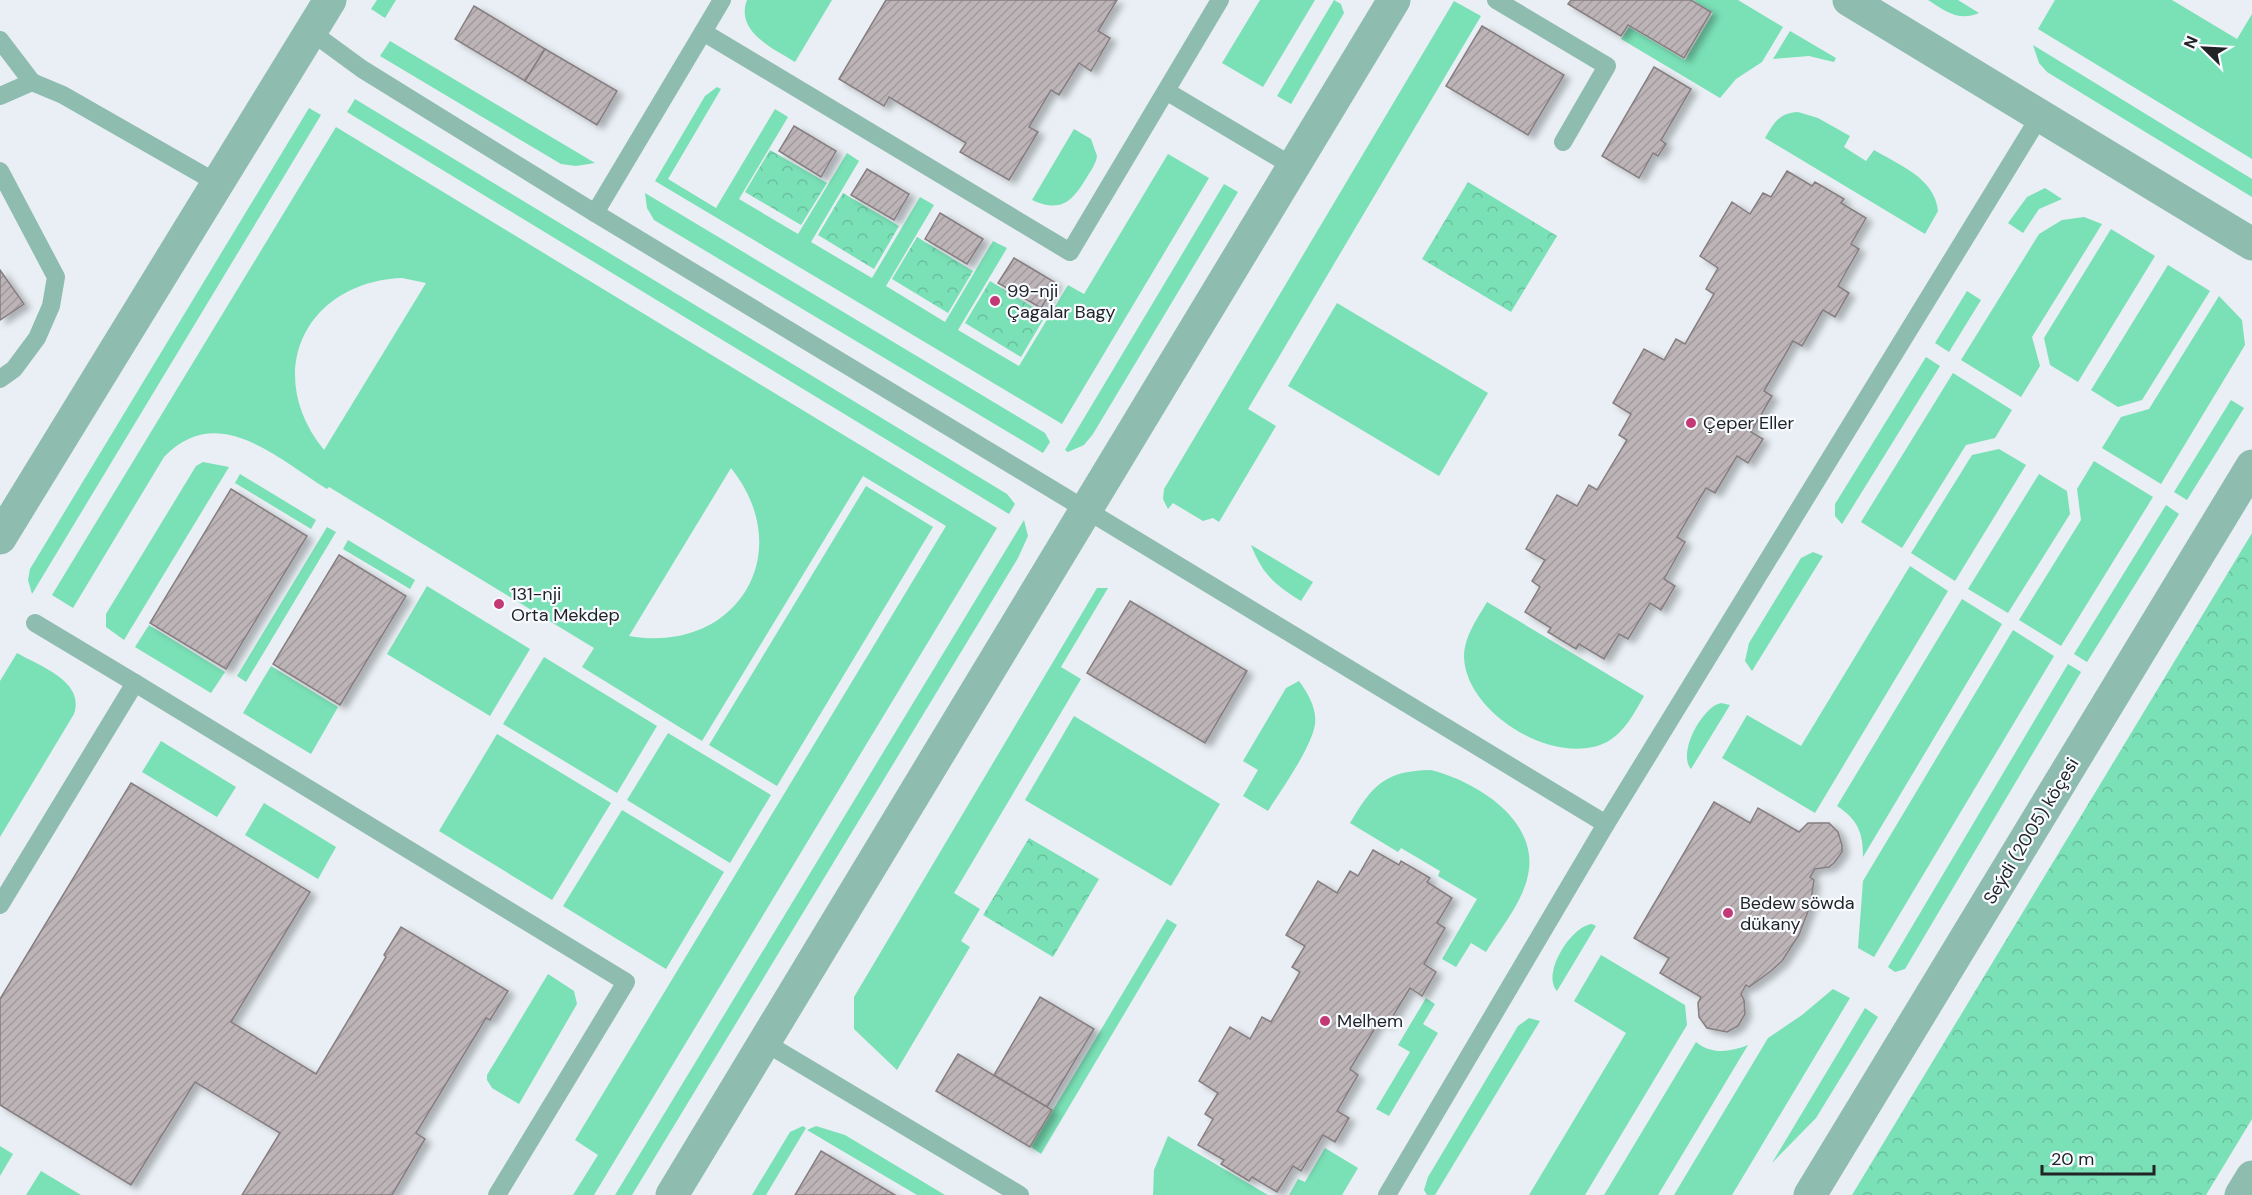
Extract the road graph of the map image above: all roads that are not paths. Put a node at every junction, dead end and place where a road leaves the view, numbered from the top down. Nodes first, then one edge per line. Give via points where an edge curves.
1 (330, 0) edge
2 (722, 0) edge
3 (1220, 0) edge
4 (1496, 0) edge
5 (1849, 0) edge
6 (1386, 3) edge
7 (310, 31) junction
8 (703, 32) junction
9 (0, 40) edge
10 (32, 82) junction
11 (1166, 91) junction
12 (0, 96) edge
13 (2040, 116) junction
14 (1563, 142) dead end
15 (1294, 167) junction
16 (0, 171) edge
17 (217, 183) junction
18 (595, 213) junction
19 (2252, 244) edge
20 (0, 379) edge
21 (2252, 466) edge
22 (1086, 511) junction
23 (0, 538) edge
24 (35, 622) dead end
25 (135, 683) junction
26 (1606, 824) junction
27 (0, 905) edge
28 (764, 1042) junction
29 (2252, 1177) edge
30 (497, 1195) edge
31 (672, 1195) edge
32 (1020, 1195) edge
33 (1387, 1195) edge
34 (1810, 1195) edge
35 (2241, 1195) edge

1 - 7 street
2 - 8 lane
3 - 11 lane
4 - 14 lane via 1607,66
5 - 13 street
6 - 15 street
7 - 17 street
7 - 18 lane via 362,69
8 - 11 lane via 1070,252
8 - 18 lane
9 - 10 lane
10 - 12 lane
10 - 17 lane via 63,95
11 - 15 lane
13 - 19 street
13 - 26 lane
15 - 22 street
16 - 20 lane via 56,277 51,306 37,338 14,369
17 - 23 street
18 - 22 lane
21 - 34 street, Seýdi (2005) köçesi
22 - 26 lane
22 - 28 street
24 - 25 lane
25 - 27 lane
25 - 30 lane via 626,982
26 - 33 lane
28 - 31 street
28 - 32 lane
29 - 35 street

